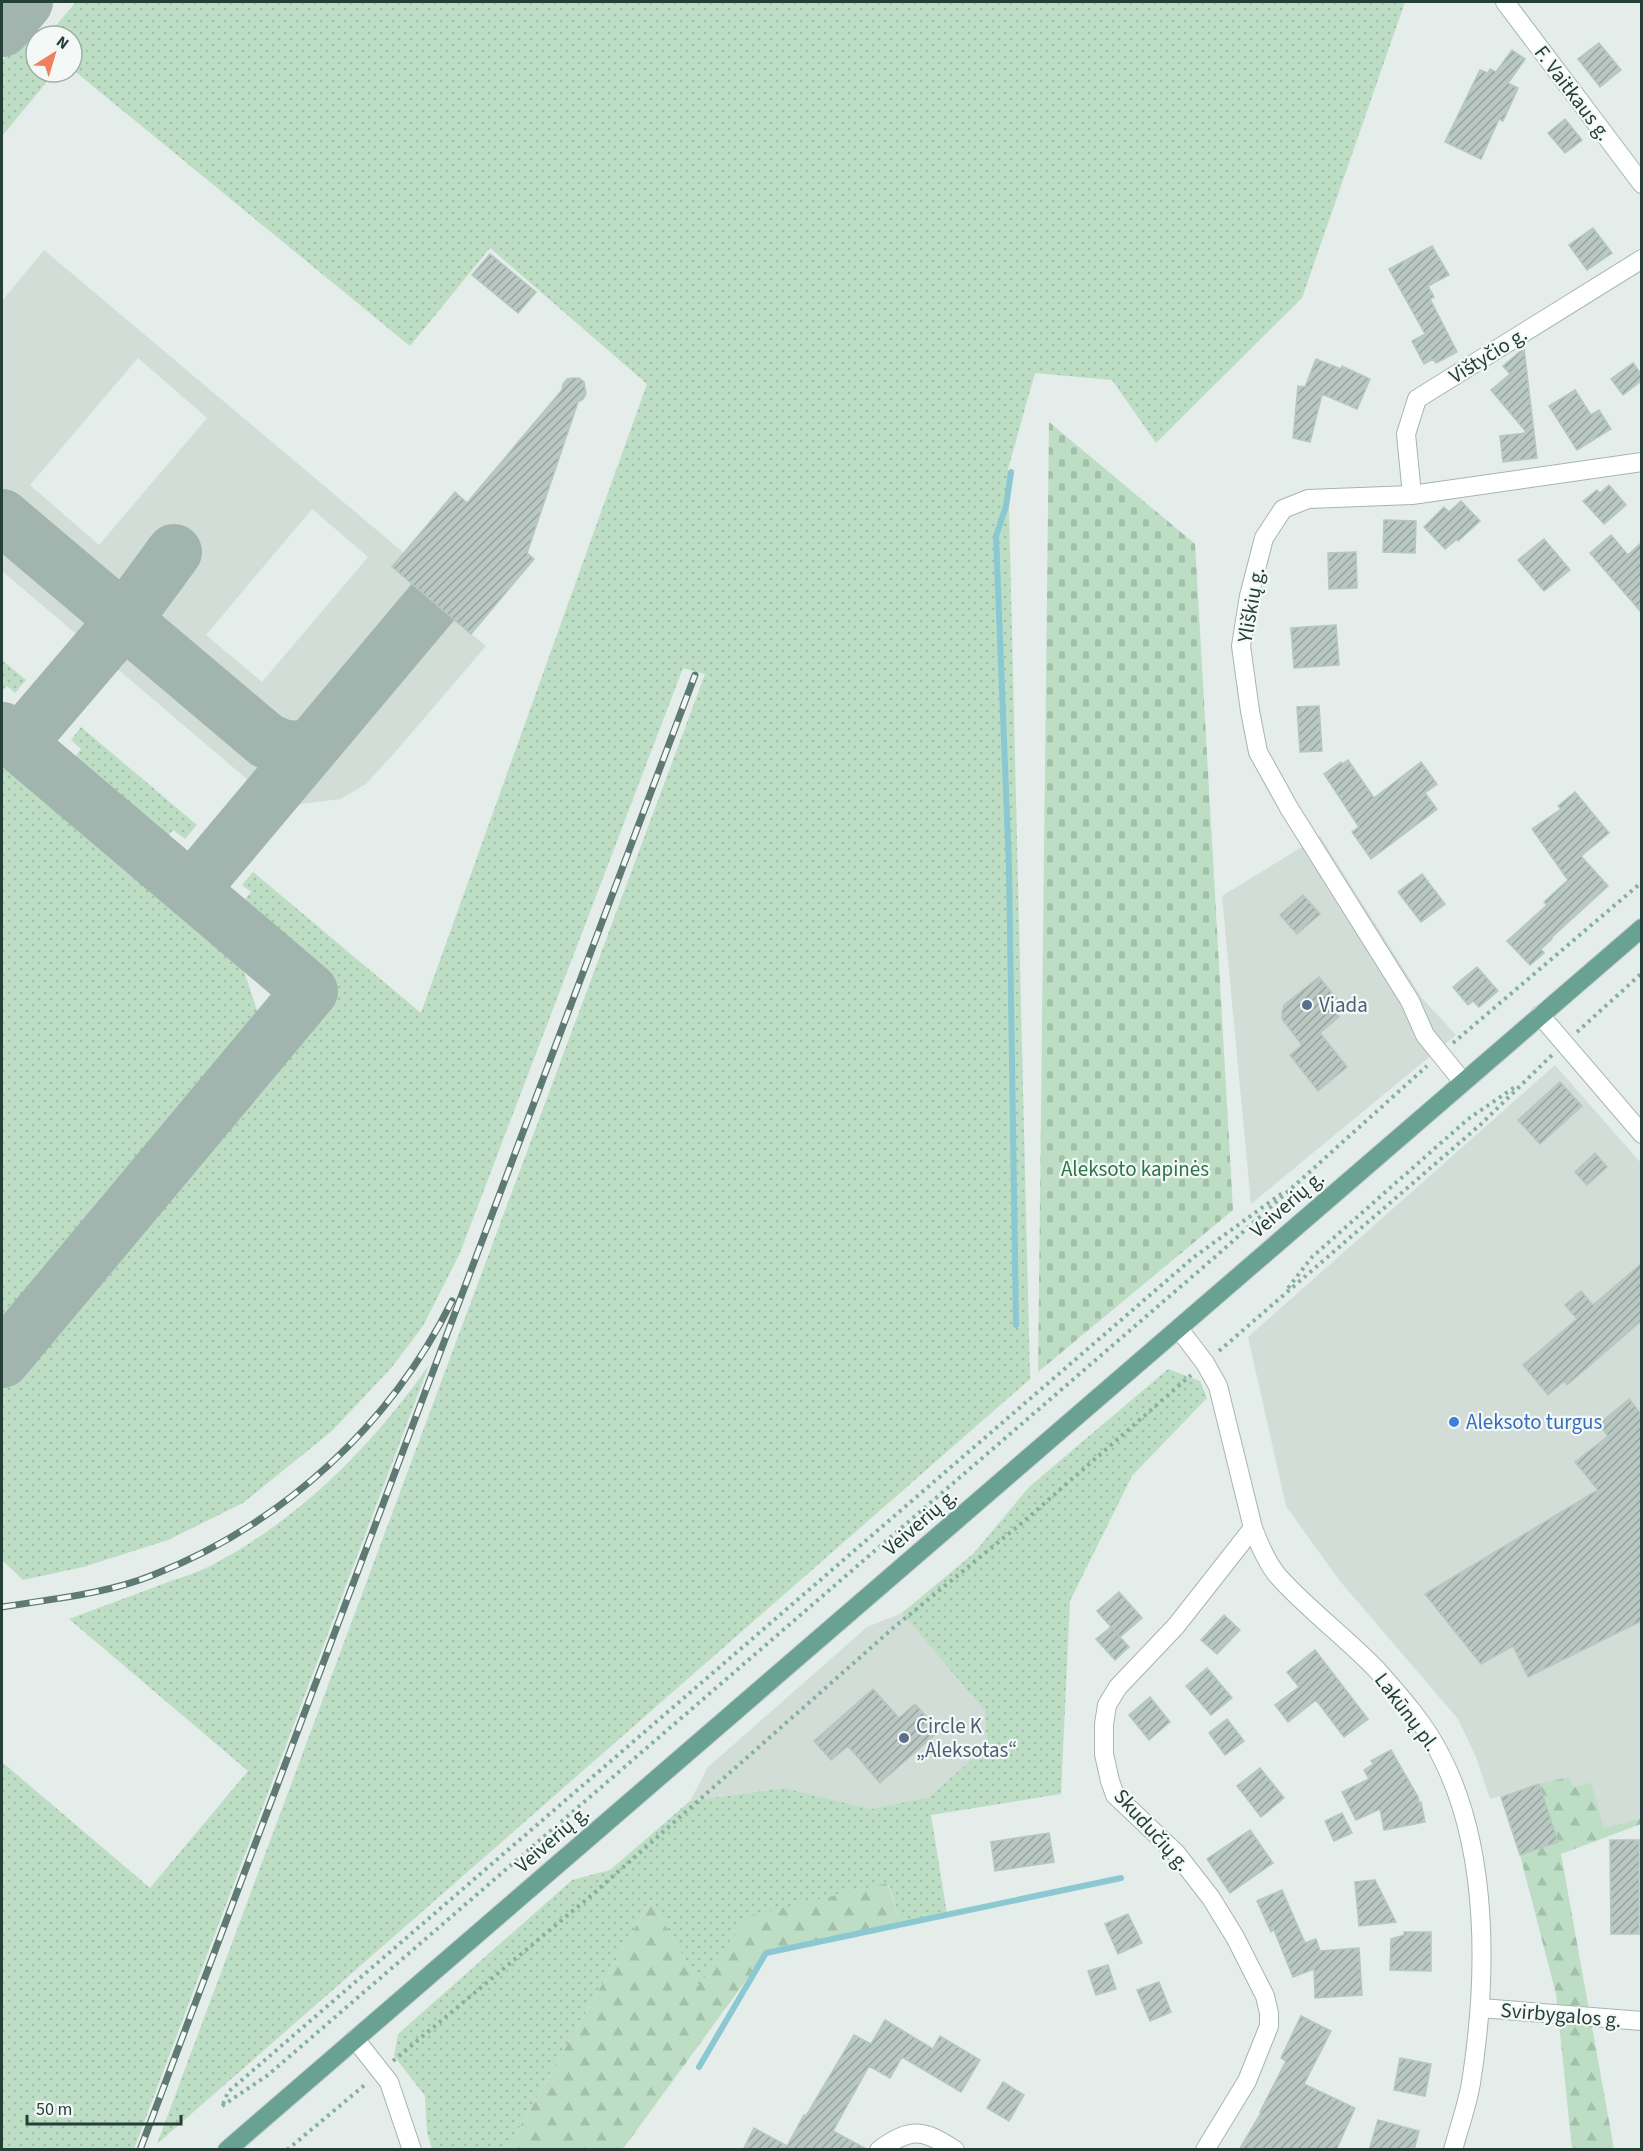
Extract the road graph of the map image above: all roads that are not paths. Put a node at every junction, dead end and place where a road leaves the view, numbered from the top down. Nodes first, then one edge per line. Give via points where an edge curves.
1 (1505, 2) edge
2 (1641, 184) edge
3 (1641, 260) edge
4 (1641, 462) edge
5 (1412, 495) junction
6 (1641, 928) edge
7 (1540, 1015) junction
8 (1463, 1082) junction
9 (1641, 1134) edge
10 (1179, 1329) junction
11 (1253, 1528) junction
12 (1481, 2008) junction
13 (1641, 2021) edge
14 (355, 2039) junction
15 (227, 2150) edge
16 (412, 2150) edge
17 (879, 2150) edge
18 (955, 2150) edge
19 (1205, 2150) edge
20 (1453, 2150) edge

1 - 2 street, F. Vaitkaus g.
3 - 5 street, Vištyčio g. via 1417,399 1406,434
4 - 5 street, Yliškių g.
5 - 8 street, Yliškių g. via 1308,499 1283,509 1264,538 1241,646 1258,752 1410,1001 1425,1035
6 - 7 main road, Veiverių g.
7 - 8 main road, Veiverių g.
7 - 9 street
8 - 10 main road, Veiverių g.
10 - 11 street, Lakūnų pl. via 1218,1386
10 - 14 main road, Veiverių g.
11 - 12 street, Lakūnų pl. via 1277,1575 1377,1670 1418,1718 1443,1759 1471,1845 1482,1939
11 - 19 street, Skudučių g. via 1176,1626 1118,1687 1107,1705 1104,1724 1104,1754 1115,1795 1176,1853 1211,1898 1265,1996 1269,2026 1261,2051
12 - 13 street, Svirbygalos g.
12 - 20 street, Lakūnų pl. via 1470,2086
14 - 15 main road, Veiverių g.
14 - 16 street via 389,2082
17 - 18 street via 895,2138 923,2133

